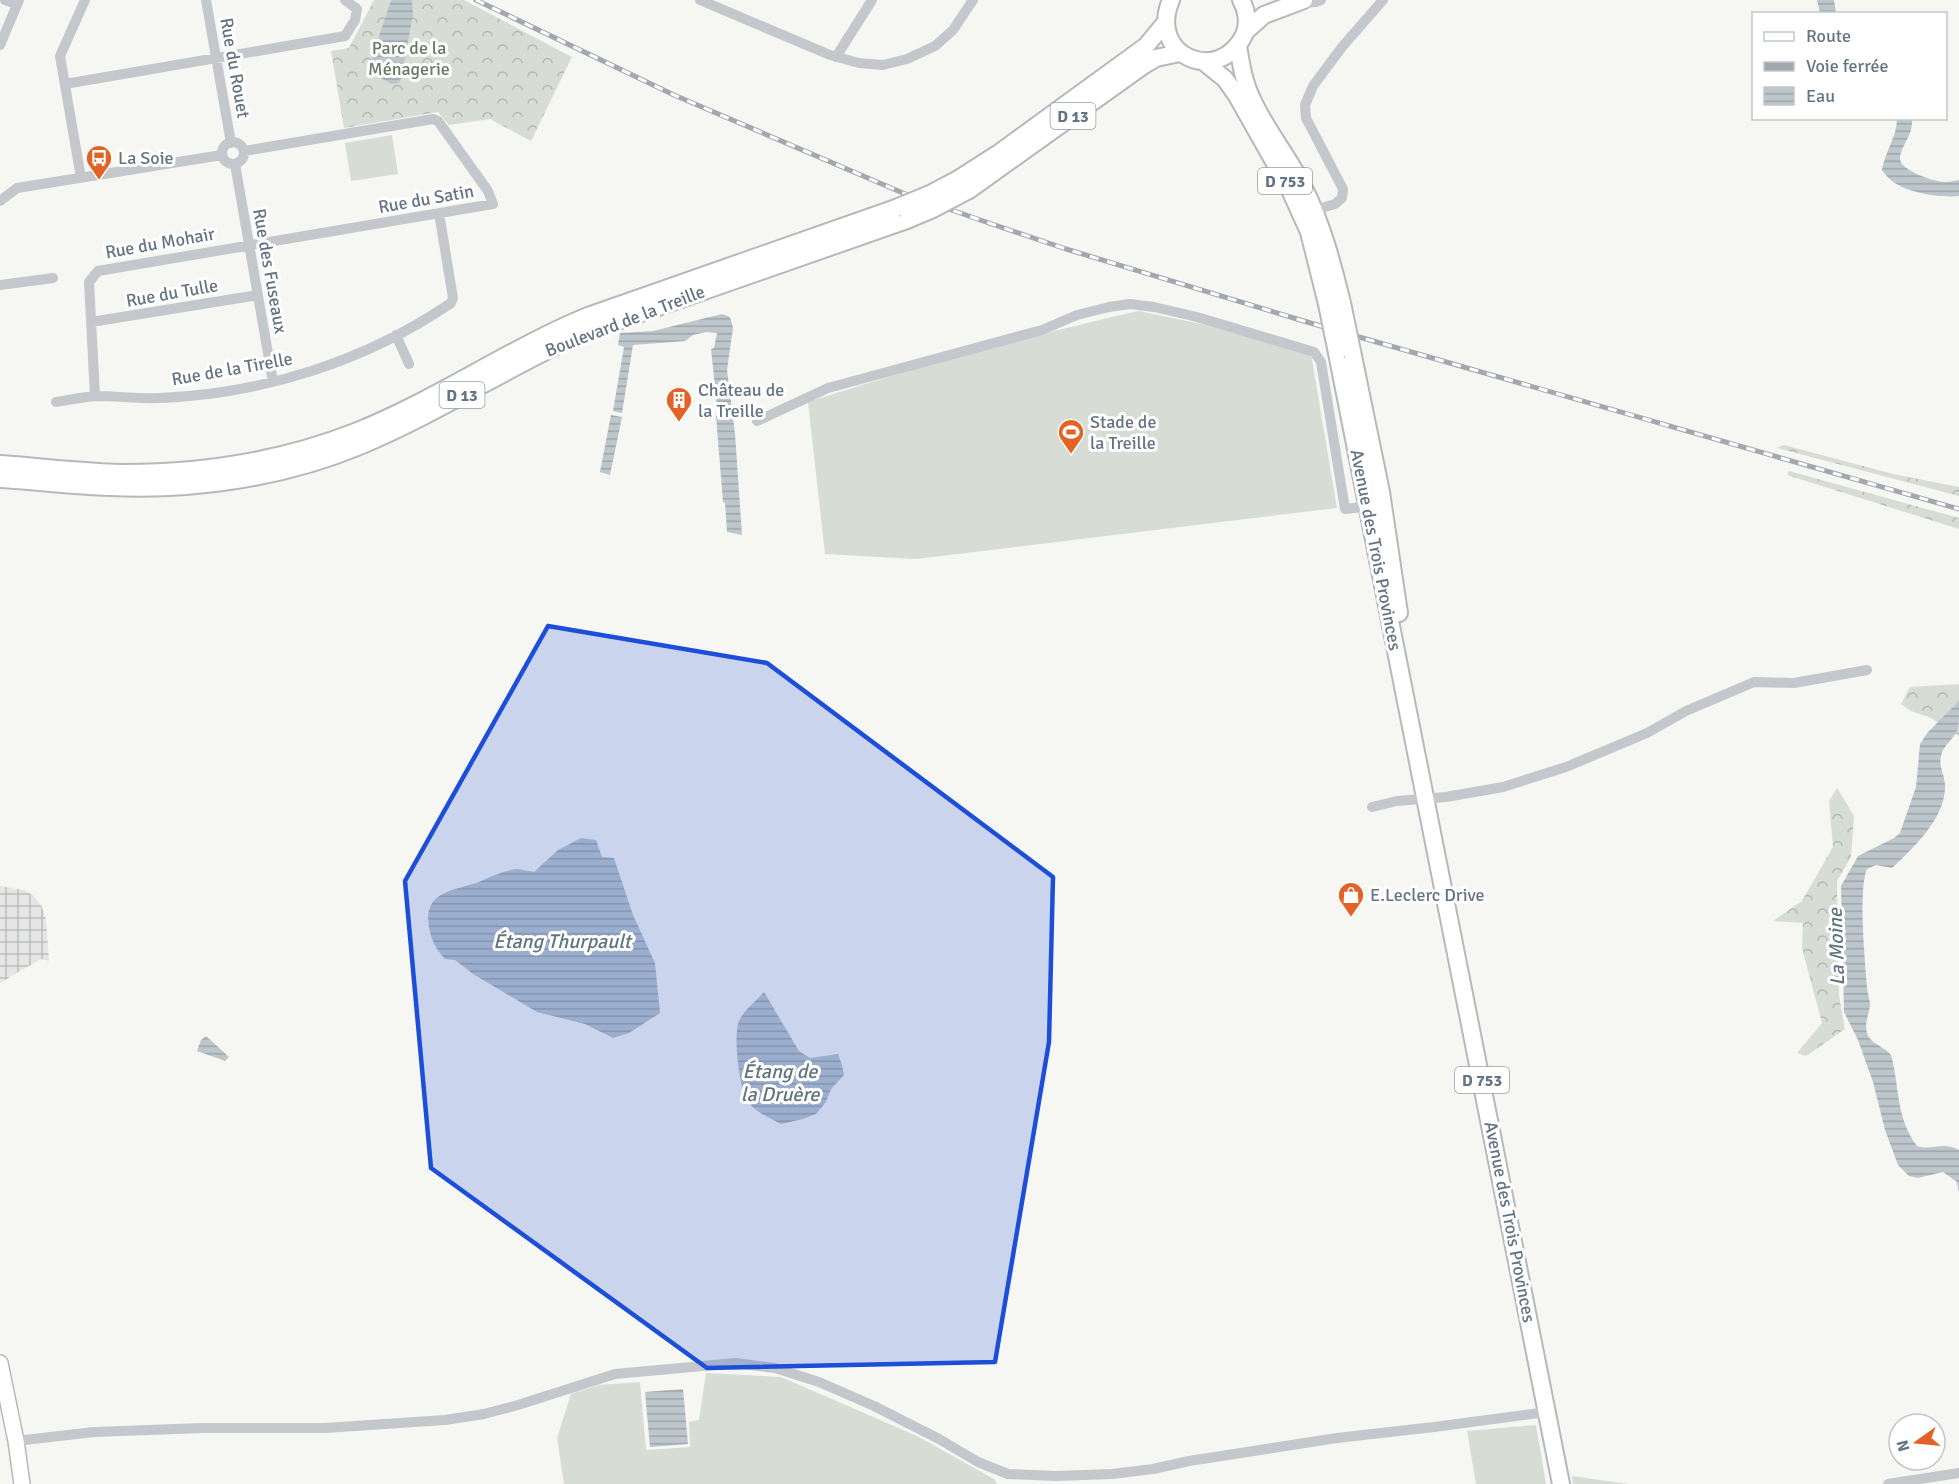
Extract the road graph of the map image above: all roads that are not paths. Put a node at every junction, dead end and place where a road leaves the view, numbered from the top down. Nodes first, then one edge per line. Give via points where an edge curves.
1 (5, 0) edge
2 (85, 0) edge
3 (206, 0) edge
4 (345, 0) edge
5 (700, 0) edge
6 (872, 0) edge
7 (973, 0) edge
8 (1172, 0) edge
9 (1241, 0) edge
10 (1321, 0) edge
11 (1383, 0) edge
12 (1301, 1) edge
13 (18, 2) edge
14 (1165, 23) junction
15 (1242, 39) junction
16 (0, 45) edge
17 (1180, 53) junction
18 (836, 57) junction
19 (216, 59) junction
20 (1204, 62) junction
21 (65, 84) junction
22 (231, 142) junction
23 (244, 151) junction
24 (222, 155) junction
25 (235, 164) junction
26 (81, 178) junction
27 (965, 184) junction
28 (0, 201) edge
29 (1315, 210) junction
30 (439, 213) junction
31 (902, 214) junction
32 (249, 245) junction
33 (53, 278) dead end
34 (0, 285) edge
35 (258, 295) junction
36 (1335, 304) junction
37 (91, 322) junction
38 (396, 335) junction
39 (1345, 355) junction
40 (409, 364) dead end
41 (273, 382) junction
42 (95, 396) junction
43 (56, 402) dead end
44 (757, 422) dead end
45 (0, 464) edge
46 (0, 479) edge
47 (1381, 492) junction
48 (1367, 507) junction
49 (1867, 670) dead end
50 (1416, 748) junction
51 (1425, 798) junction
52 (1372, 807) dead end
53 (0, 1363) edge
54 (1547, 1412) junction
55 (16, 1441) junction
56 (1959, 1473) edge
57 (22, 1484) edge
58 (1561, 1484) edge
59 (1888, 1484) edge

1 - 13 street
2 - 21 street via 60,56
3 - 19 street, Rue du Rouet
4 - 19 street via 357,9 345,36
5 - 18 street
6 - 18 street
7 - 18 street via 945,39 917,55 883,65
8 - 14 main road
9 - 15 main road via 1247,17
10 - 12 street
11 - 29 street via 1313,86 1305,105 1306,118 1343,189 1342,198 1335,204
12 - 15 main road via 1264,15
13 - 16 street
14 - 17 main road
14 - 27 main road, Boulevard de la Treille / D 13 via 1146,46 999,153
15 - 20 main road via 1218,59
15 - 29 main road, D 753 via 1242,70 1251,99
17 - 20 main road
17 - 27 main road, Boulevard de la Treille / D 13 via 1144,65
19 - 21 street
19 - 22 street, Rue du Rouet
20 - 36 main road, D 753 via 1225,79 1237,96 1290,190
21 - 26 street
22 - 23 street, Rue du Rouet
22 - 24 street, Rue du Rouet
23 - 25 street via 243,158
23 - 30 street, Rue du Satin via 433,119 483,184 493,204
24 - 25 street via 225,162
24 - 26 street
25 - 32 street, Rue des Fuseaux
26 - 28 street via 17,188
27 - 31 main road, Boulevard de la Treille / D 13, bridge via 933,209
29 - 36 main road, D 753 via 1327,244
30 - 32 street, Rue du Satin
30 - 38 street, Rue de la Tirelle via 453,298 451,303
31 - 45 main road, Boulevard de la Treille / D 13 via 580,320 542,336 408,408 320,445 231,466 174,472 121,473
31 - 46 main road, Boulevard de la Treille / D 13 via 581,334 390,433 305,464 242,479 175,487 108,487
32 - 35 street, Rue des Fuseaux
32 - 37 street, Rue du Mohair via 98,271 89,282
33 - 34 street
35 - 37 street, Rue du Tulle
35 - 41 street, Rue des Fuseaux
36 - 39 main road, D 753, bridge
37 - 42 street, Rue du Mohair
38 - 40 street
38 - 41 street, Rue de la Tirelle via 327,367
39 - 47 main road, Avenue des Trois Provinces / D 753
39 - 48 main road, Avenue des Trois Provinces / D 753
41 - 42 street, Rue de la Tirelle via 159,398
42 - 43 street, Rue de la Tirelle
44 - 48 street via 828,388 1042,330 1101,308 1130,304 1154,307 1314,352 1321,363 1345,509
47 - 48 street via 1376,505
47 - 50 main road, Avenue des Trois Provinces / D 753
48 - 50 main road, Avenue des Trois Provinces / D 753
49 - 51 street via 1794,683 1754,682 1566,766 1503,787
50 - 51 main road, Avenue des Trois Provinces / D 753
51 - 52 street
51 - 54 main road, Avenue des Trois Provinces / D 753
53 - 55 main road
54 - 55 street via 1337,1438 1122,1473 1008,1474 819,1382 775,1368 735,1364 615,1374 518,1405 445,1420 325,1428 103,1431
54 - 58 main road, Avenue des Trois Provinces / D 753
55 - 57 main road
56 - 59 street

